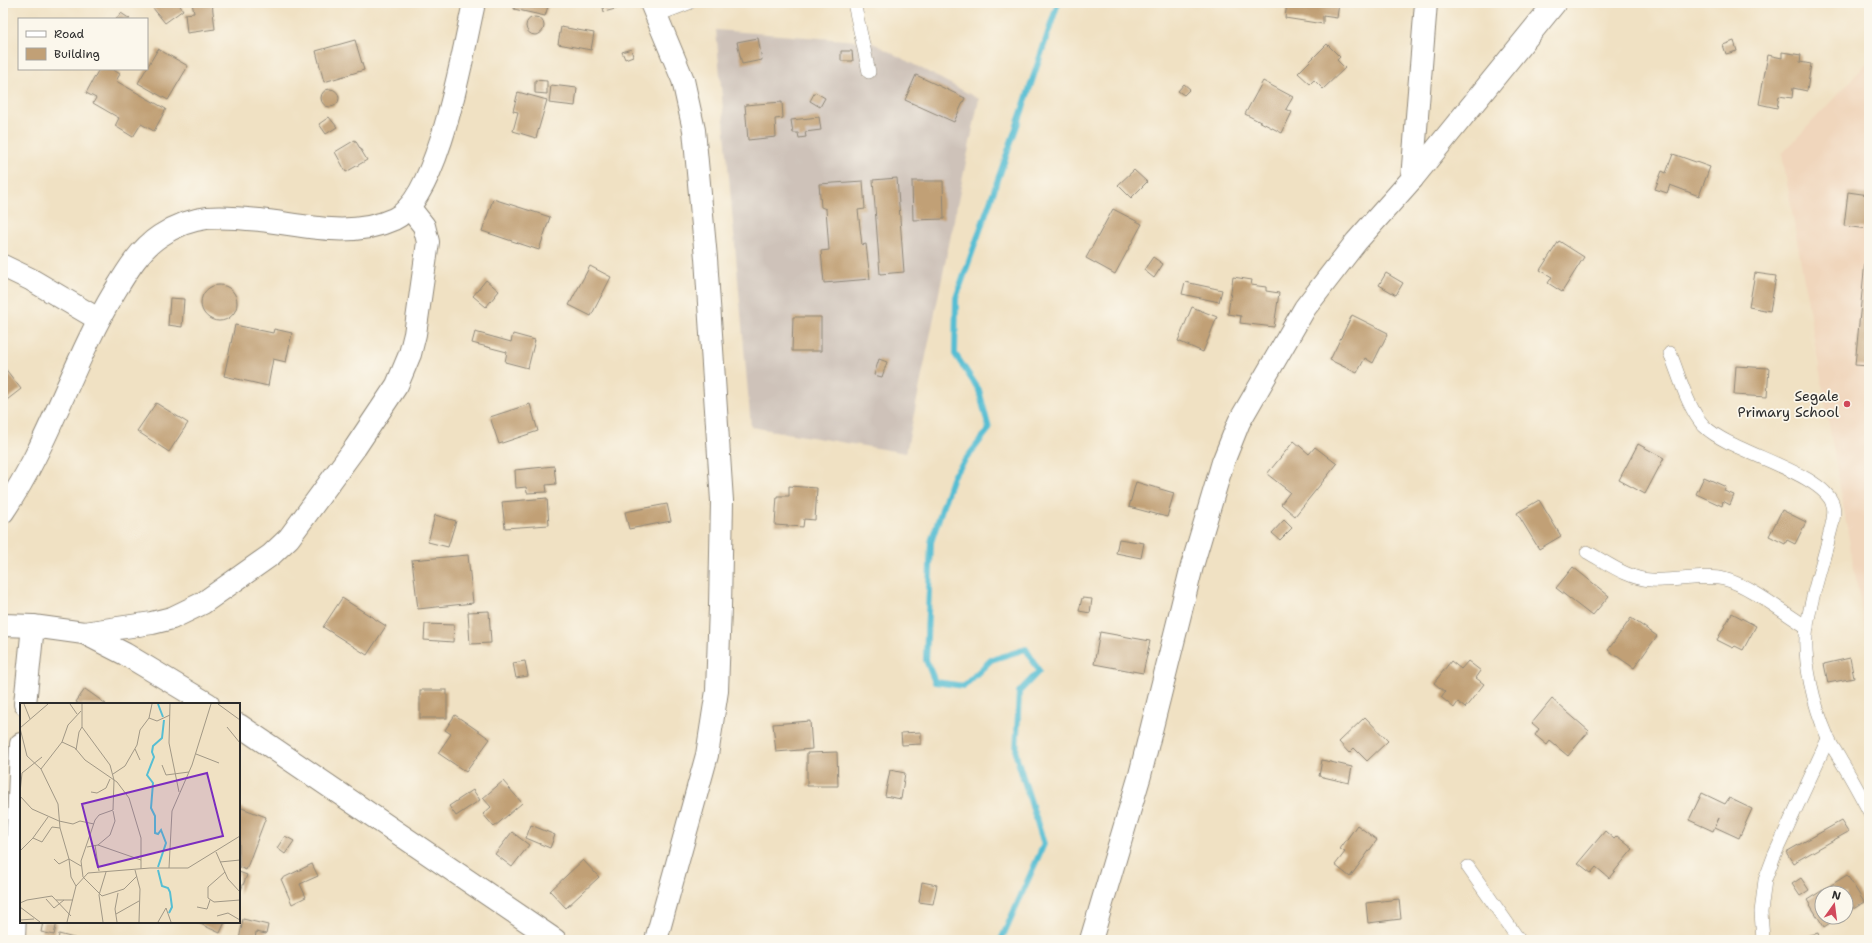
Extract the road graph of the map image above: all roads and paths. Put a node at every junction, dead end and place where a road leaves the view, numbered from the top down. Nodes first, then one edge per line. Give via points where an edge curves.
1 (474, 3) edge
2 (689, 3) edge
3 (854, 3) edge
4 (1426, 3) edge
5 (1555, 3) edge
6 (653, 9) edge
7 (869, 72) dead end
8 (1412, 178) junction
9 (409, 207) junction
10 (3, 266) edge
11 (98, 319) junction
12 (1670, 352) dead end
13 (3, 512) edge
14 (1586, 552) dead end
15 (3, 625) edge
16 (33, 626) junction
17 (1806, 627) junction
18 (84, 633) junction
19 (25, 703) edge
20 (206, 703) edge
21 (240, 726) edge
22 (1828, 739) junction
23 (20, 772) edge
24 (1869, 811) edge
25 (1468, 867) dead end
26 (14, 940) edge
27 (555, 940) edge
28 (656, 940) edge
29 (1091, 940) edge
30 (1520, 940) edge
31 (1763, 940) edge

1 - 9 street via 440,144 425,184
2 - 6 lane
3 - 7 lane
4 - 8 street
5 - 8 street
6 - 28 street via 683,80 694,130 722,501 717,691 707,755
8 - 29 street via 1356,242 1305,308 1230,441 1192,566 1140,775
9 - 11 street via 395,219 353,229 326,230 229,217 197,218 159,236 144,250 129,267
9 - 18 street via 428,234 418,320 410,354 397,384 359,442 289,538 272,555 220,592 172,618
10 - 11 street
11 - 13 street via 35,457
12 - 17 lane via 1697,416 1704,426 1717,438 1813,484 1828,495 1833,505 1832,524
14 - 17 lane via 1628,574 1650,580 1714,578 1731,581
15 - 16 street
16 - 18 street
16 - 19 street
17 - 22 lane via 1807,661 1816,706
18 - 20 street via 125,654
21 - 27 street
22 - 24 lane
22 - 31 lane via 1765,880 1761,912
23 - 26 street
25 - 30 lane

